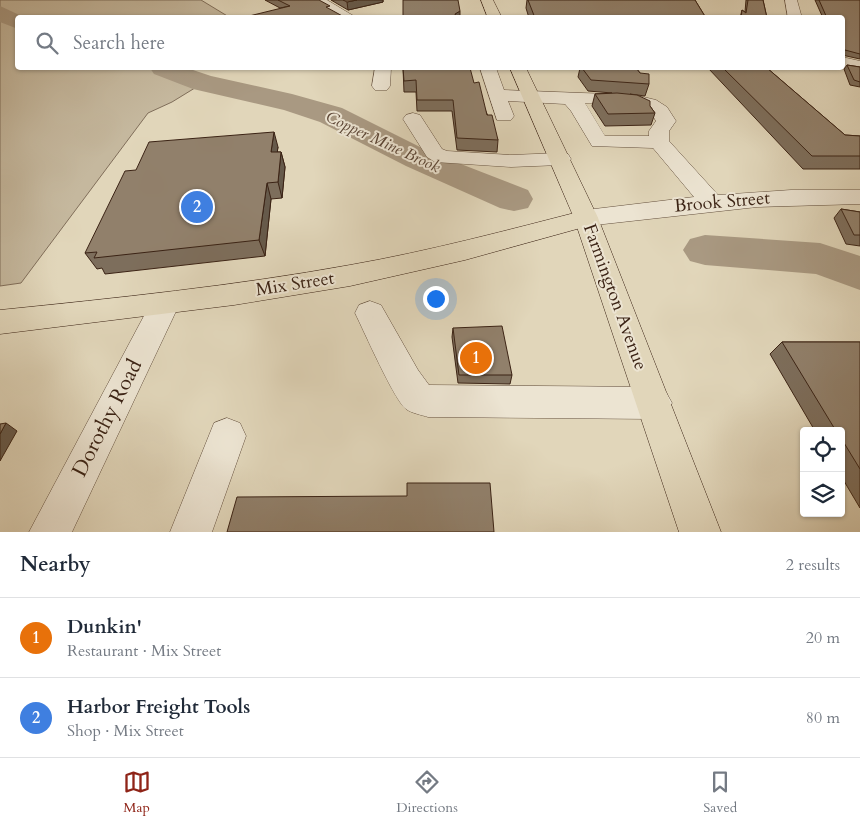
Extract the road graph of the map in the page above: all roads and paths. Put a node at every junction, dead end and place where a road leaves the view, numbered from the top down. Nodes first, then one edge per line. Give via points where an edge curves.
1 (317, 0) edge
2 (487, 0) edge
3 (791, 0) edge
4 (345, 15) edge
5 (494, 15) edge
6 (794, 15) edge
7 (845, 63) edge
8 (860, 66) edge
9 (383, 70) edge
10 (520, 72) edge
11 (490, 73) edge
12 (381, 86) dead end
13 (532, 98) junction
14 (593, 102) junction
15 (646, 104) junction
16 (414, 118) dead end
17 (503, 128) junction
18 (659, 137) junction
19 (560, 159) junction
20 (860, 197) edge
21 (711, 202) junction
22 (586, 218) junction
23 (164, 305) junction
24 (370, 313) dead end
25 (0, 322) edge
26 (654, 403) junction
27 (227, 436) dead end
28 (50, 532) edge
29 (191, 532) edge
30 (700, 532) edge

1 - 4 street
2 - 5 main road
3 - 6 street
7 - 8 street
9 - 12 street
10 - 11 street
10 - 13 main road, Farmington Avenue
11 - 17 street
13 - 14 street
13 - 17 street
13 - 19 main road, Farmington Avenue
14 - 15 street
14 - 15 street via 616,97
14 - 18 street via 599,142
15 - 18 street via 658,108 665,116
16 - 17 street via 434,153 456,158
17 - 19 street
18 - 21 street
19 - 22 main road, Farmington Avenue
20 - 21 street, Brook Street via 814,196
21 - 22 street, Brook Street
22 - 23 main road, Mix Street via 437,257 335,278
22 - 26 main road, Farmington Avenue
23 - 25 main road, Mix Street
23 - 28 street, Dorothy Road
24 - 26 street via 406,382 418,398 428,401
26 - 30 main road, Farmington Avenue
27 - 29 street

